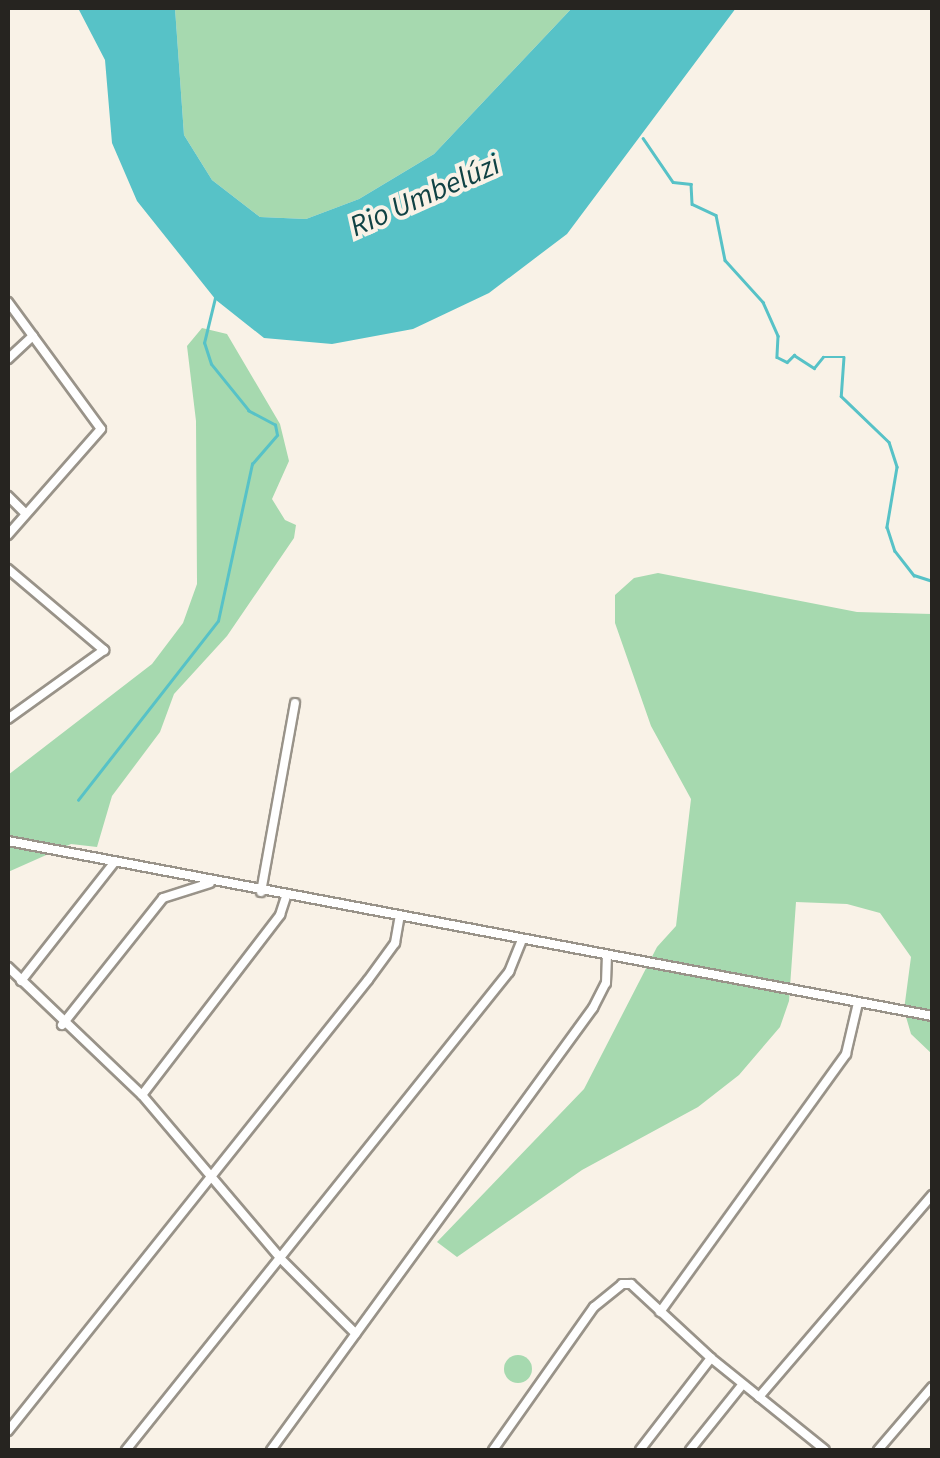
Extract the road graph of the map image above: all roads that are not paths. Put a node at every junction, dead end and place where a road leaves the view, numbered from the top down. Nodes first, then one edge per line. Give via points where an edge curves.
1 (8, 302) edge
2 (34, 336) junction
3 (8, 359) edge
4 (8, 496) edge
5 (26, 514) junction
6 (8, 535) edge
7 (8, 569) edge
8 (296, 702) dead end
9 (8, 719) edge
10 (8, 841) edge
11 (114, 862) junction
12 (214, 882) junction
13 (261, 892) junction
14 (286, 897) junction
15 (400, 916) junction
16 (521, 942) junction
17 (606, 956) junction
18 (8, 967) edge
19 (21, 981) junction
20 (858, 1004) junction
21 (932, 1016) edge
22 (62, 1025) junction
23 (142, 1095) junction
24 (209, 1176) junction
25 (932, 1195) edge
26 (280, 1258) junction
27 (660, 1312) junction
28 (356, 1334) junction
29 (710, 1358) junction
30 (742, 1385) junction
31 (932, 1387) edge
32 (759, 1397) junction
33 (8, 1432) edge
34 (126, 1450) edge
35 (271, 1450) edge
36 (493, 1450) edge
37 (640, 1450) edge
38 (690, 1450) edge
39 (826, 1450) edge
40 (878, 1450) edge

1 - 2 street
2 - 3 street
2 - 5 street via 100,428
4 - 5 street
5 - 6 street
7 - 9 street via 104,650
8 - 13 street
10 - 11 street
11 - 12 street
11 - 19 street
12 - 13 street
12 - 22 street via 163,898
13 - 14 street
14 - 15 street
14 - 23 street via 280,914
15 - 16 street
15 - 24 street via 400,933 386,956
16 - 17 street
16 - 26 street via 509,972
17 - 20 street
17 - 28 street via 606,983 593,1008
18 - 19 street
19 - 22 street
20 - 21 street
20 - 27 street via 846,1054
22 - 23 street
23 - 24 street
24 - 26 street
24 - 33 street
25 - 32 street
26 - 28 street
26 - 34 street
27 - 29 street
27 - 36 street via 631,1284 608,1290
28 - 35 street
29 - 30 street
29 - 37 street
30 - 32 street
30 - 38 street
31 - 40 street
32 - 39 street

